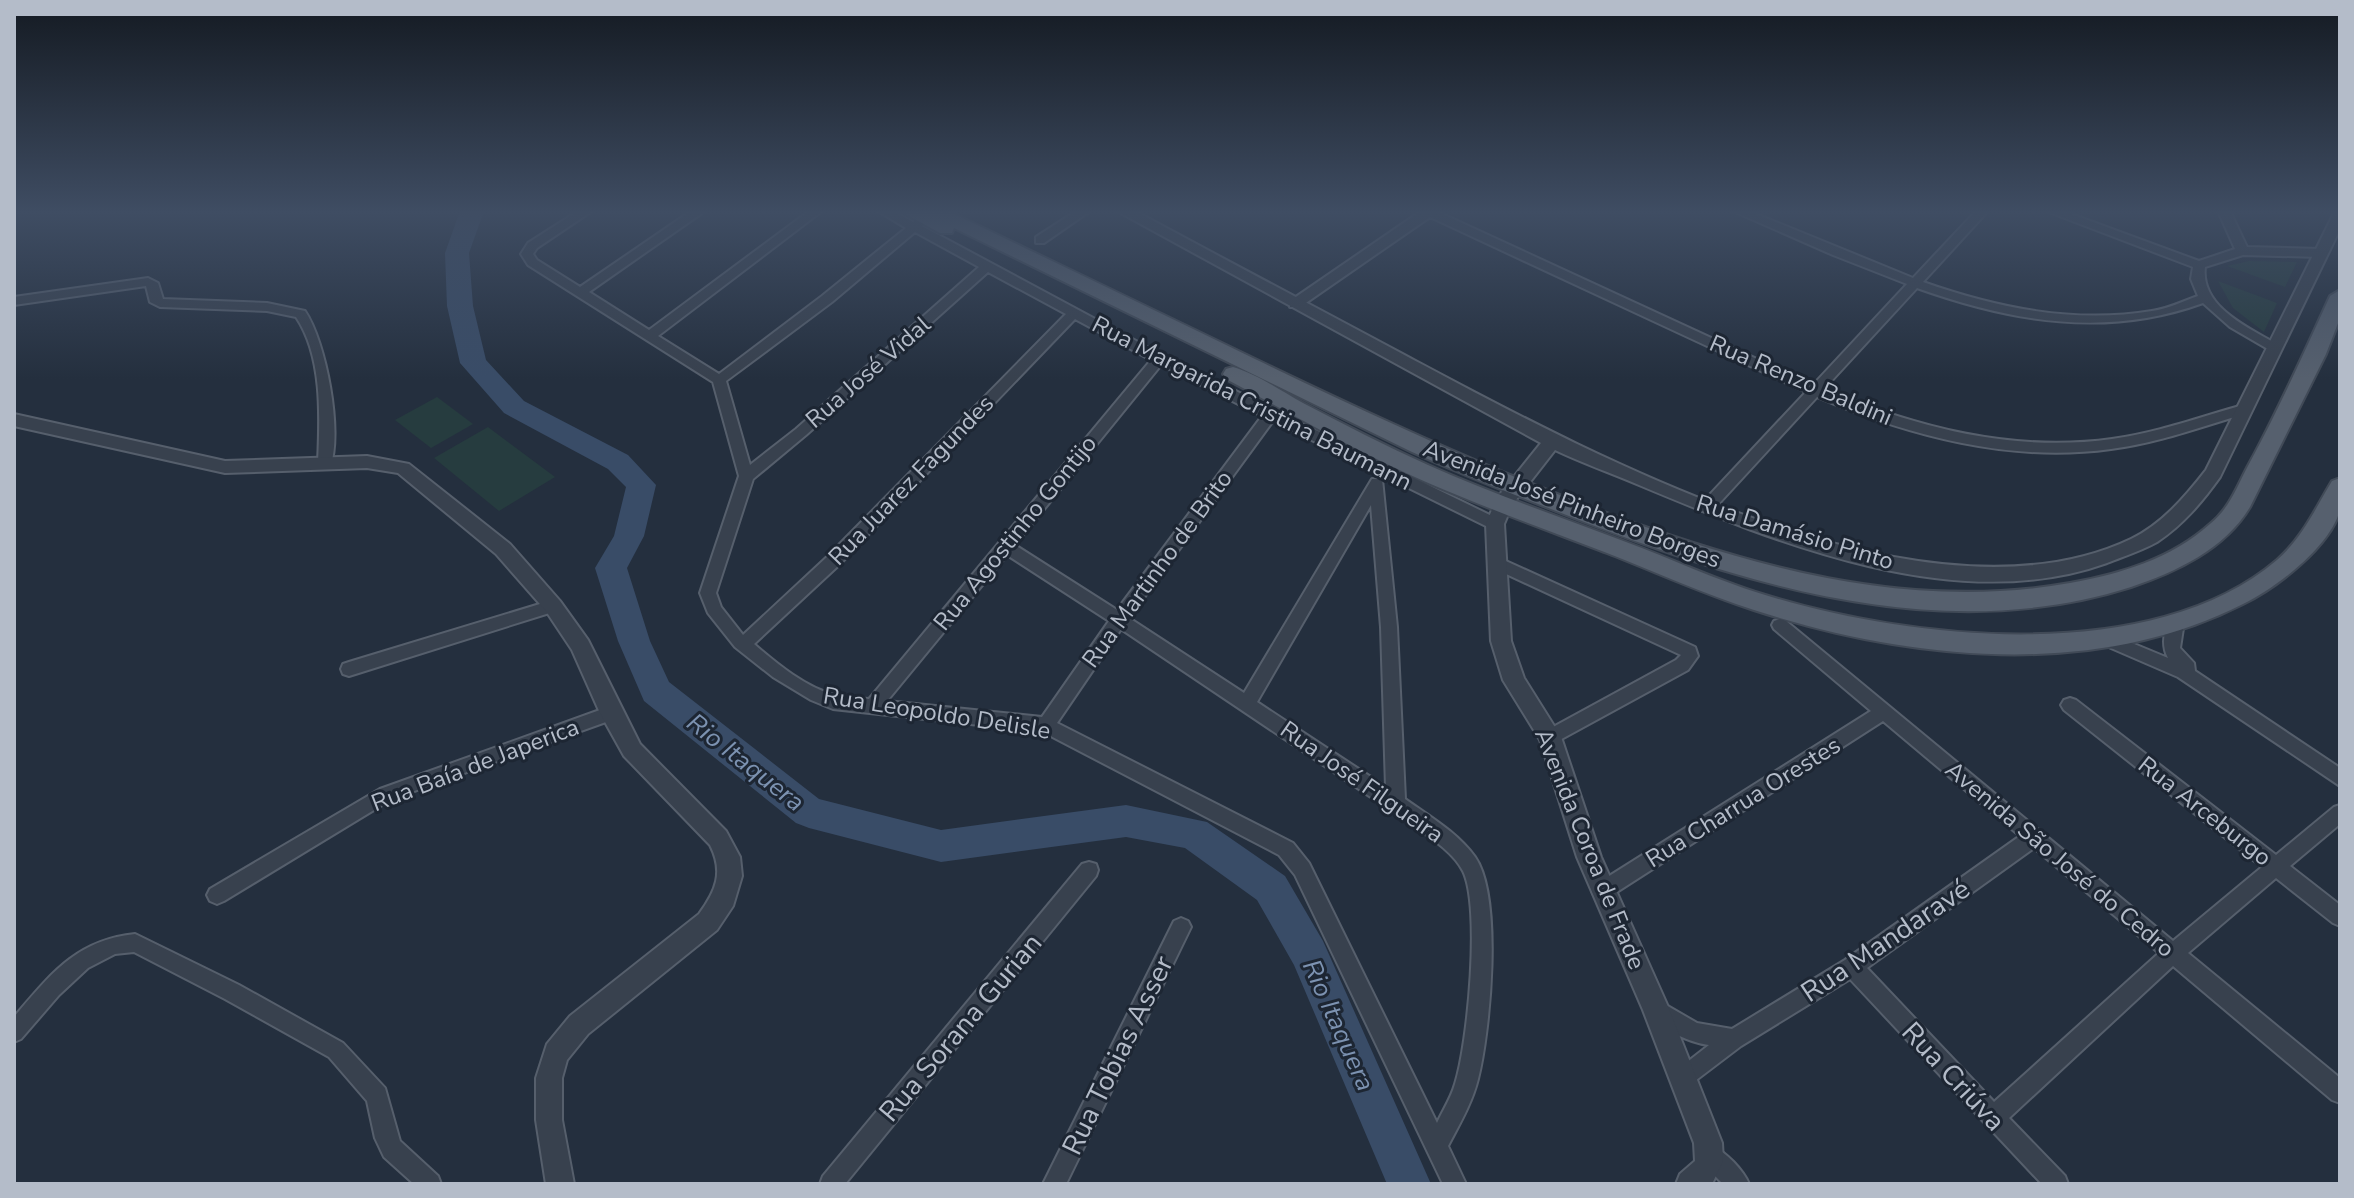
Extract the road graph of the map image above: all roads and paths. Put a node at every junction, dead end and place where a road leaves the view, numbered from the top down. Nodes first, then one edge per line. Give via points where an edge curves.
1 (538, 267) edge
2 (618, 267) edge
3 (741, 267) edge
4 (864, 267) edge
5 (986, 267) edge
6 (989, 267) edge
7 (1024, 267) edge
8 (1227, 267) edge
9 (1348, 267) edge
10 (1549, 267) edge
11 (1876, 267) edge
12 (1928, 267) edge
13 (2199, 267) edge
14 (2314, 267) edge
15 (1913, 282) junction
16 (580, 293) junction
17 (2340, 296) edge
18 (2205, 298) junction
19 (14, 301) edge
20 (1295, 304) junction
21 (1074, 313) junction
22 (650, 335) junction
23 (2273, 348) junction
24 (1159, 359) junction
25 (719, 380) junction
26 (1813, 390) junction
27 (2243, 410) junction
28 (1271, 414) junction
29 (14, 420) edge
30 (1552, 441) junction
31 (325, 463) junction
32 (746, 476) junction
33 (1382, 477) junction
34 (2340, 486) edge
35 (1505, 505) junction
36 (1707, 507) junction
37 (1005, 546) junction
38 (1497, 563) junction
39 (553, 606) junction
40 (1120, 618) junction
41 (2176, 622) junction
42 (1780, 625) dead end
43 (2110, 640) junction
44 (744, 644) junction
45 (349, 669) dead end
46 (2210, 688) junction
47 (1248, 702) junction
48 (2070, 705) dead end
49 (872, 707) junction
50 (1883, 712) junction
51 (611, 713) junction
52 (1046, 725) junction
53 (1550, 737) junction
54 (2340, 778) edge
55 (1396, 803) junction
56 (2340, 813) edge
57 (2034, 837) junction
58 (2276, 866) junction
59 (1089, 870) dead end
60 (1602, 891) junction
61 (217, 895) dead end
62 (2340, 917) edge
63 (1181, 927) dead end
64 (2173, 953) junction
65 (1852, 967) junction
66 (1656, 1009) junction
67 (14, 1032) edge
68 (1734, 1039) junction
69 (1684, 1077) junction
70 (2340, 1092) edge
71 (1993, 1118) junction
72 (1436, 1147) junction
73 (1712, 1157) junction
74 (430, 1184) edge
75 (560, 1184) edge
76 (831, 1184) edge
77 (1054, 1184) edge
78 (1455, 1184) edge
79 (1690, 1184) edge
80 (1738, 1184) edge
81 (2057, 1184) edge

1 - 16 street
2 - 16 street
3 - 22 street
4 - 25 street
5 - 32 street, Rua José Vidal
6 - 21 street, Rua Margarida Cristina Baumann
7 - 35 main road, Avenida José Pinheiro Borges via 1424,472
8 - 20 street, Rua Damásio Pinto
9 - 20 street
10 - 26 street, Rua Renzo Baldini
11 - 15 street
12 - 15 street
13 - 18 street
14 - 23 street, Rua Damásio Pinto
15 - 18 street via 1996,307 2062,318 2152,315
15 - 26 street
16 - 22 street
17 - 35 main road, Avenida José Pinheiro Borges via 2307,373 2232,516 2161,567 2072,594 1957,605 1829,590
18 - 23 street
19 - 31 street via 148,282 160,303 267,307 300,314 313,334 319,363
20 - 30 street, Rua Damásio Pinto
21 - 24 street, Rua Margarida Cristina Baumann
21 - 44 street, Rua Juarez Fagundes via 833,561
22 - 25 street
23 - 27 street, Rua Damásio Pinto
24 - 28 street, Rua Margarida Cristina Baumann
24 - 37 street, Rua Agostinho Gontijo
25 - 32 street
26 - 27 street, Rua Renzo Baldini via 1926,430 2045,447 2120,443
26 - 36 street
27 - 36 street, Rua Damásio Pinto via 2214,473 2186,509 2160,531 2108,557 2048,570 1967,572 1873,560
28 - 33 street, Rua Margarida Cristina Baumann
28 - 40 street, Rua Martinho de Brito
29 - 31 street via 225,467
30 - 35 street
30 - 36 street, Rua Damásio Pinto
31 - 39 street via 386,463 410,473 503,549
32 - 44 street, Rua Leopoldo Delisle via 708,593 710,606
33 - 35 street, Rua Margarida Cristina Baumann
33 - 47 street
33 - 55 street
34 - 41 main road, Avenida José Pinheiro Borges via 2318,532 2288,565 2253,590
35 - 38 street, Avenida Coroa de Frade
35 - 43 main road, Avenida José Pinheiro Borges via 1710,585 1806,615 1970,641
37 - 40 street, Rua José Filgueira
37 - 49 street, Rua Agostinho Gontijo
38 - 53 street, Avenida Coroa de Frade via 1498,616 1508,665
38 - 53 street via 1685,648 1690,656
39 - 45 street
39 - 51 street via 581,646
40 - 47 street, Rua José Filgueira
40 - 52 street, Rua Martinho de Brito
41 - 43 main road, Avenida José Pinheiro Borges
41 - 46 street via 2172,651
42 - 50 street, Avenida São José do Cedro
43 - 46 street via 2162,660
44 - 49 street, Rua Leopoldo Delisle via 808,692 833,702
46 - 54 street
47 - 55 street, Rua José Filgueira
48 - 58 street, Rua Arceburgo
49 - 52 street, Rua Leopoldo Delisle
50 - 57 street, Avenida São José do Cedro
50 - 60 street, Rua Charrua Orestes
51 - 61 street, Rua Baía de Japerica via 386,794
51 - 75 street via 632,750 718,838 730,876 725,898 708,922 579,1025 556,1053 549,1078 549,1120
52 - 72 street, Rua Leopoldo Delisle via 1286,849 1302,869
53 - 60 street, Avenida Coroa de Frade
55 - 72 street, Rua José Filgueira via 1458,850 1476,875 1480,945 1473,1060
56 - 58 street
57 - 64 street, Avenida São José do Cedro
57 - 65 street, Rua Mandaravé
58 - 62 street, Rua Arceburgo
58 - 64 street
59 - 76 street, Rua Sorana Gurian
60 - 66 street, Avenida Coroa de Frade
63 - 77 street, Rua Tobias Asser
64 - 70 street, Avenida São José do Cedro
64 - 71 street
65 - 68 street, Rua Mandaravé
65 - 71 street, Rua Criúva
66 - 68 street via 1694,1033
66 - 69 street, Avenida Coroa de Frade
67 - 74 street via 91,953 118,942 135,943 336,1050 377,1096 392,1149
68 - 69 street, Rua Mandaravé
69 - 73 street, Avenida Coroa de Frade
71 - 81 street, Rua Criúva
72 - 78 street, Rua Leopoldo Delisle
73 - 79 street
73 - 80 street

